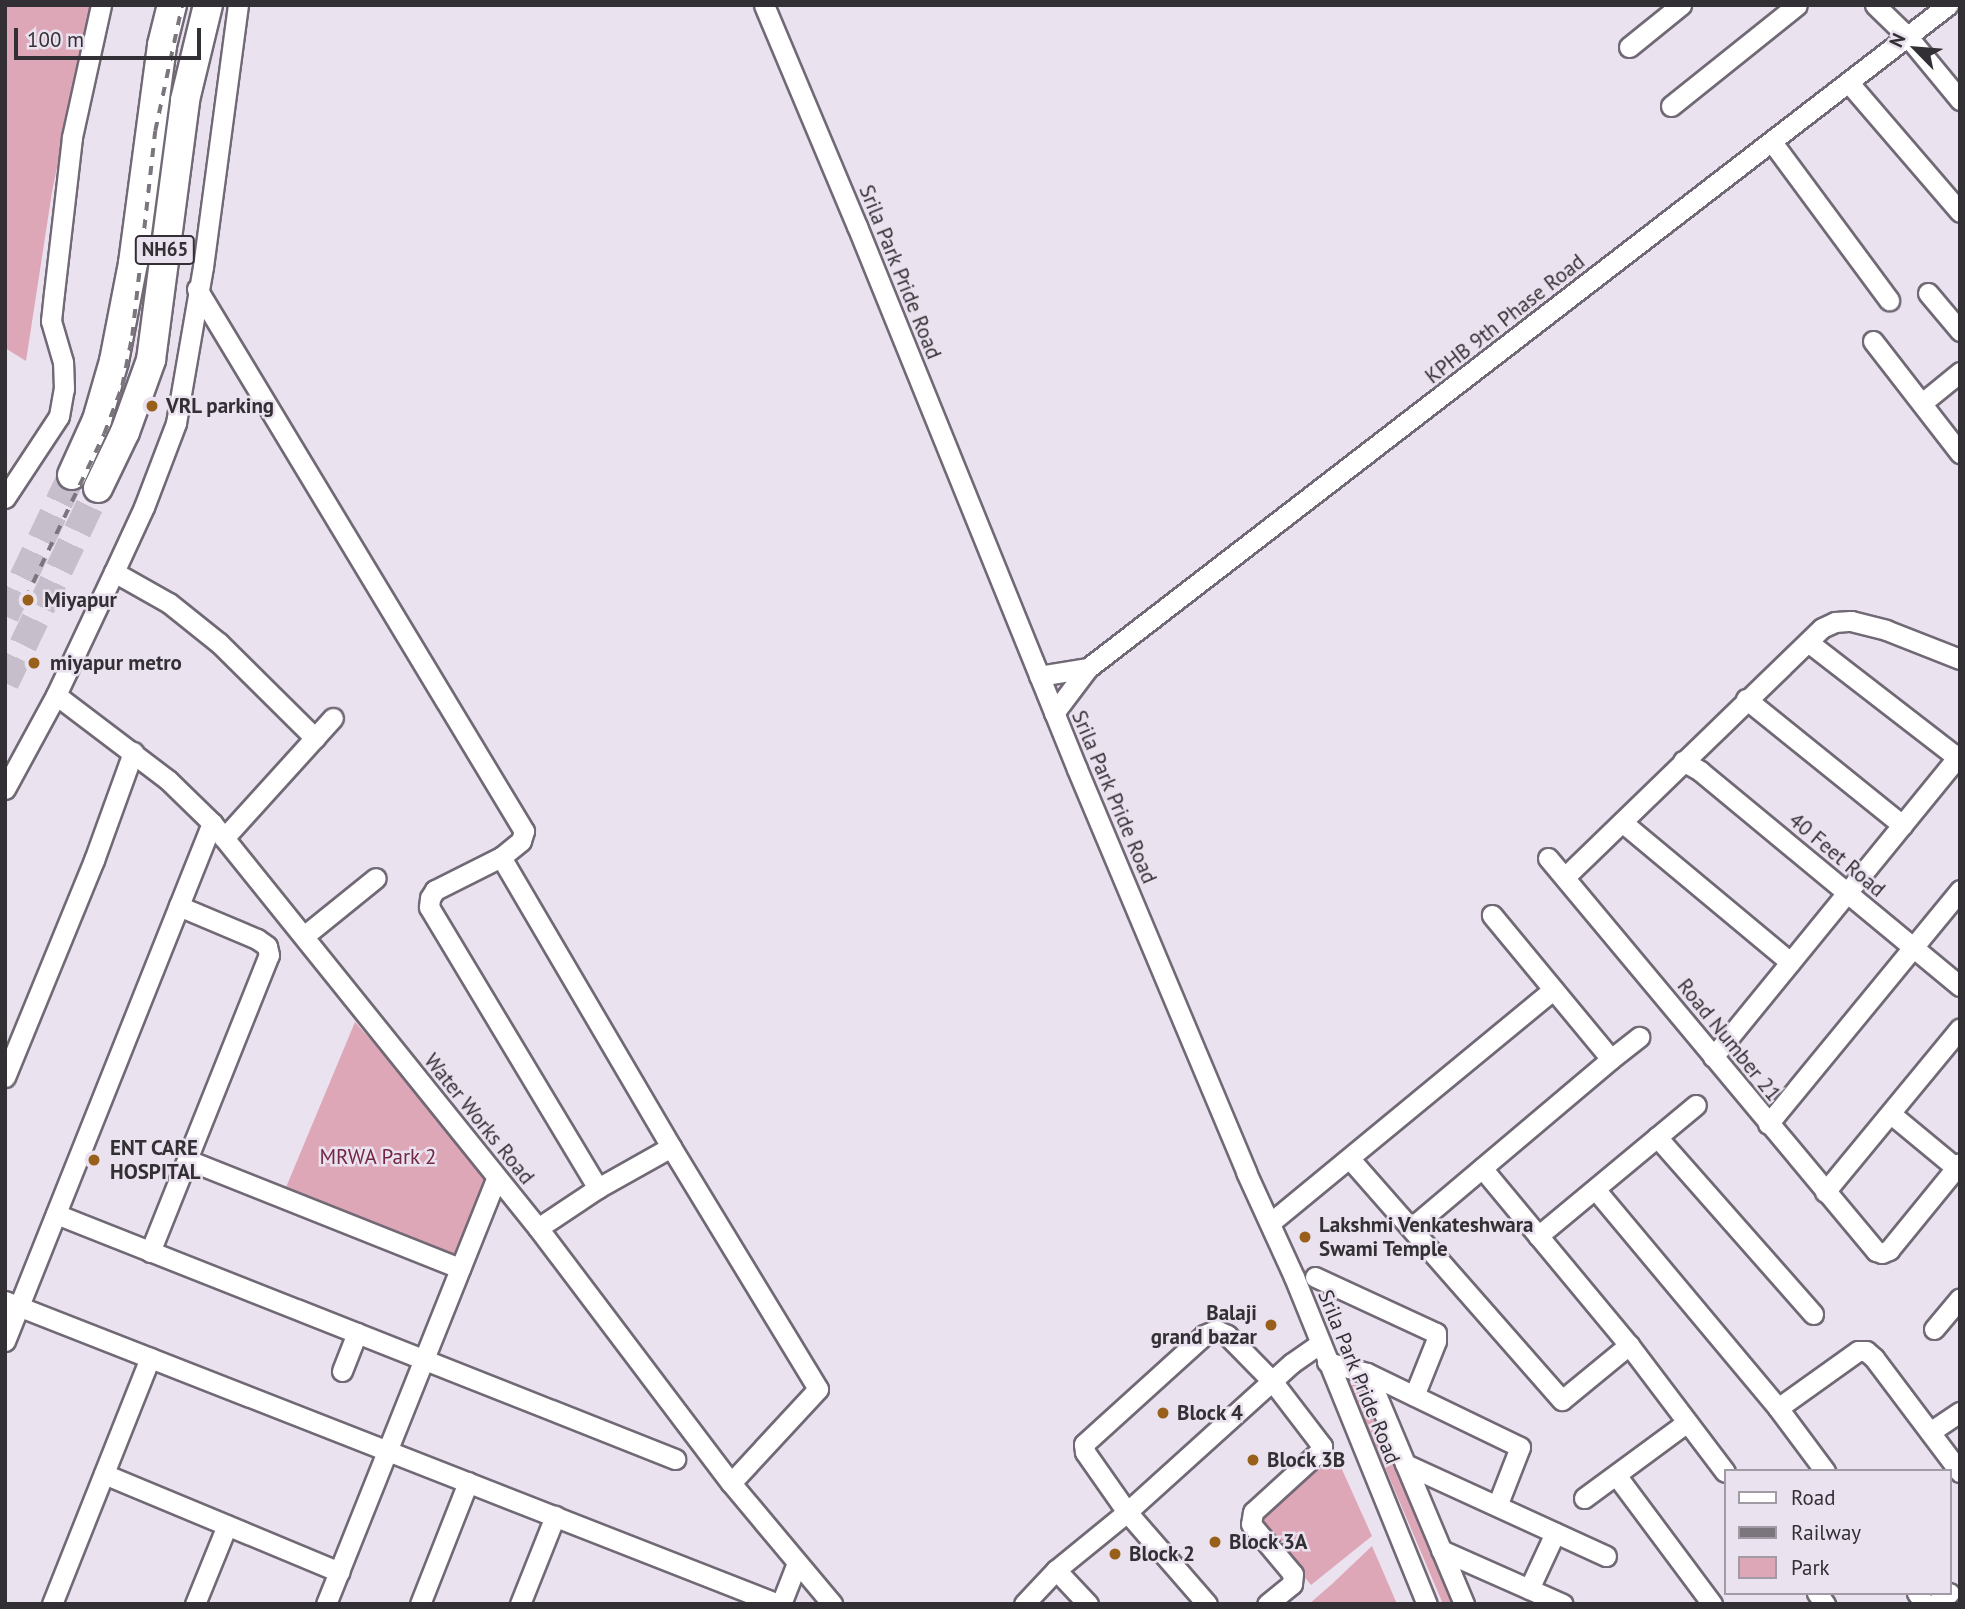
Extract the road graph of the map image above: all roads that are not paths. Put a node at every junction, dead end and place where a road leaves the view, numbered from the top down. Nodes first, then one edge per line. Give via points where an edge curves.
1 (101, 5) edge
2 (172, 5) edge
3 (208, 5) edge
4 (238, 5) edge
5 (764, 5) edge
6 (1681, 5) edge
7 (1797, 5) edge
8 (1875, 5) edge
9 (1948, 5) edge
10 (1908, 37) junction
11 (1629, 47) dead end
12 (1849, 83) junction
13 (1960, 100) edge
14 (1671, 106) dead end
15 (151, 114) junction
16 (182, 118) junction
17 (1772, 142) junction
18 (1960, 212) edge
19 (197, 289) junction
20 (1928, 293) dead end
21 (1889, 300) dead end
22 (1960, 331) edge
23 (1873, 341) dead end
24 (1960, 372) edge
25 (1922, 403) junction
26 (1960, 453) edge
27 (72, 475) tunnel mouth
28 (98, 488) tunnel mouth
29 (5, 498) edge
30 (114, 572) junction
31 (1808, 642) junction
32 (1960, 659) edge
33 (1088, 668) junction
34 (1039, 676) junction
35 (56, 695) junction
36 (1746, 699) junction
37 (1054, 713) junction
38 (333, 718) dead end
39 (315, 738) junction
40 (133, 752) junction
41 (1959, 756) edge
42 (1683, 761) junction
43 (5, 789) edge
44 (1622, 822) junction
45 (1902, 825) junction
46 (218, 831) junction
47 (501, 857) junction
48 (1548, 858) dead end
49 (1566, 876) junction
50 (376, 878) dead end
51 (1960, 890) edge
52 (1847, 893) junction
53 (179, 906) junction
54 (1492, 915) dead end
55 (304, 936) junction
56 (1913, 948) junction
57 (1790, 962) junction
58 (1960, 986) edge
59 (1553, 990) junction
60 (1960, 1028) edge
61 (1639, 1037) dead end
62 (1713, 1057) junction
63 (1611, 1059) junction
64 (5, 1077) edge
65 (1696, 1105) dead end
66 (1891, 1114) junction
67 (1768, 1124) junction
68 (1657, 1137) junction
69 (671, 1147) junction
70 (1350, 1159) junction
71 (188, 1160) junction
72 (1959, 1167) edge
73 (1482, 1168) junction
74 (496, 1179) junction
75 (598, 1188) junction
76 (1595, 1189) junction
77 (1825, 1192) junction
78 (56, 1214) junction
79 (1270, 1223) junction
80 (538, 1228) junction
81 (1411, 1228) junction
82 (1538, 1236) junction
83 (150, 1252) junction
84 (460, 1268) junction
85 (1315, 1277) dead end
86 (1960, 1298) edge
87 (12, 1303) edge
88 (1813, 1314) dead end
89 (1934, 1329) dead end
90 (357, 1333) junction
91 (5, 1341) edge
92 (1629, 1345) junction
93 (1324, 1352) junction
94 (150, 1358) junction
95 (424, 1360) junction
96 (342, 1371) dead end
97 (1367, 1373) junction
98 (1273, 1382) junction
99 (1414, 1396) junction
100 (1777, 1408) junction
101 (1960, 1412) edge
102 (1687, 1422) junction
103 (1930, 1432) junction
104 (387, 1451) junction
105 (674, 1459) dead end
106 (1405, 1464) junction
107 (1823, 1469) edge
108 (1724, 1471) edge
109 (1960, 1472) edge
110 (104, 1474) junction
111 (1616, 1475) junction
112 (468, 1482) junction
113 (731, 1483) junction
114 (1584, 1498) dead end
115 (1497, 1506) junction
116 (1127, 1512) junction
117 (555, 1516) junction
118 (227, 1525) junction
119 (1555, 1533) junction
120 (1441, 1550) junction
121 (1606, 1556) dead end
122 (797, 1563) junction
123 (1056, 1570) junction
124 (339, 1572) junction
125 (1529, 1589) junction
126 (52, 1604) edge
127 (195, 1604) edge
128 (327, 1604) edge
129 (420, 1604) edge
130 (520, 1604) edge
131 (779, 1604) edge
132 (832, 1604) edge
133 (1024, 1604) edge
134 (1088, 1604) edge
135 (1207, 1604) edge
136 (1268, 1604) edge
137 (1427, 1604) edge
138 (1464, 1604) edge
139 (1563, 1604) edge
140 (1712, 1604) edge

1 - 29 street via 72,137 51,321 62,362 59,416
2 - 15 highway, NH65
3 - 16 highway, NH65
4 - 19 street
5 - 34 street, Srila Park Pride Road
6 - 11 street
7 - 14 street
8 - 10 street
9 - 10 street, KPHB 9th Phase Road
10 - 12 street, KPHB 9th Phase Road
10 - 13 street
12 - 17 street, KPHB 9th Phase Road
12 - 18 street
15 - 16 highway
15 - 27 highway, NH65 via 114,361 97,420
16 - 28 highway, NH65 via 150,360 125,432
17 - 21 street
17 - 33 street, KPHB 9th Phase Road
19 - 30 street via 176,423
19 - 47 street via 519,821 524,831 521,841
20 - 22 street
23 - 25 street
24 - 25 street
25 - 26 street
30 - 35 street
30 - 39 street via 169,603 219,643
31 - 32 street via 1822,628 1851,621
31 - 36 street
31 - 41 street
33 - 34 street, KPHB 9th Phase Road
33 - 37 street, KPHB 9th Phase Road
34 - 37 street, Srila Park Pride Road
35 - 40 street, Water Works Road
35 - 43 street
36 - 42 street
36 - 45 street
37 - 79 street, Srila Park Pride Road
38 - 39 street
39 - 46 street
40 - 46 street, Water Works Road
40 - 64 street
41 - 45 street
42 - 44 street
42 - 52 street, 40 Feet Road
44 - 49 street
44 - 57 street
45 - 52 street
46 - 53 street
46 - 55 street, Water Works Road
47 - 69 street
47 - 75 street via 435,890 429,907
48 - 49 street, Road Number 21
49 - 62 street, Road Number 21
50 - 55 street
51 - 56 street
52 - 56 street, 40 Feet Road
52 - 57 street
53 - 71 street via 257,939 267,946 269,955
53 - 78 street
54 - 59 street
55 - 74 street, Water Works Road
56 - 58 street, 40 Feet Road
56 - 67 street
57 - 62 street
59 - 63 street
59 - 70 street
60 - 66 street
61 - 63 street
62 - 67 street, Road Number 21
63 - 73 street
65 - 68 street
66 - 72 street
66 - 77 street
67 - 77 street, Road Number 21
68 - 76 street
68 - 88 street
69 - 75 street
69 - 113 street via 818,1389
70 - 79 street
70 - 81 street
71 - 83 street
71 - 84 street
72 - 77 street, Road Number 21 via 1889,1250 1876,1251
73 - 81 street
73 - 82 street
74 - 80 street, Water Works Road
74 - 84 street
75 - 80 street
76 - 82 street
76 - 100 street
78 - 83 street
78 - 87 street
79 - 93 street, Srila Park Pride Road
80 - 113 street, Water Works Road
81 - 92 street via 1562,1400
82 - 92 street
83 - 90 street
84 - 95 street
85 - 99 street via 1436,1333
86 - 89 street
87 - 91 street
87 - 94 street
90 - 95 street
90 - 96 street
92 - 102 street
93 - 97 street
93 - 98 street via 1292,1363
93 - 137 street, Srila Park Pride Road
94 - 104 street
94 - 110 street
95 - 104 street
95 - 105 street
97 - 99 street
97 - 106 street
98 - 116 street
98 - 116 street via 1227,1335 1216,1330 1204,1335 1084,1444
98 - 136 street via 1322,1446 1253,1512 1251,1524 1293,1574 1292,1584
99 - 115 street via 1520,1447
100 - 103 street via 1866,1351
100 - 107 street
101 - 103 street
102 - 108 street
102 - 111 street
103 - 109 street
104 - 112 street
104 - 124 street
106 - 115 street
106 - 120 street
110 - 118 street
110 - 126 street
111 - 114 street
111 - 140 street
112 - 117 street
112 - 129 street
113 - 122 street, Water Works Road
115 - 119 street
116 - 123 street
116 - 135 street
117 - 130 street
117 - 131 street
118 - 124 street
118 - 127 street
119 - 121 street
119 - 125 street
120 - 125 street
120 - 138 street
122 - 131 street
122 - 132 street, Water Works Road
123 - 133 street
123 - 134 street
124 - 128 street
125 - 139 street

